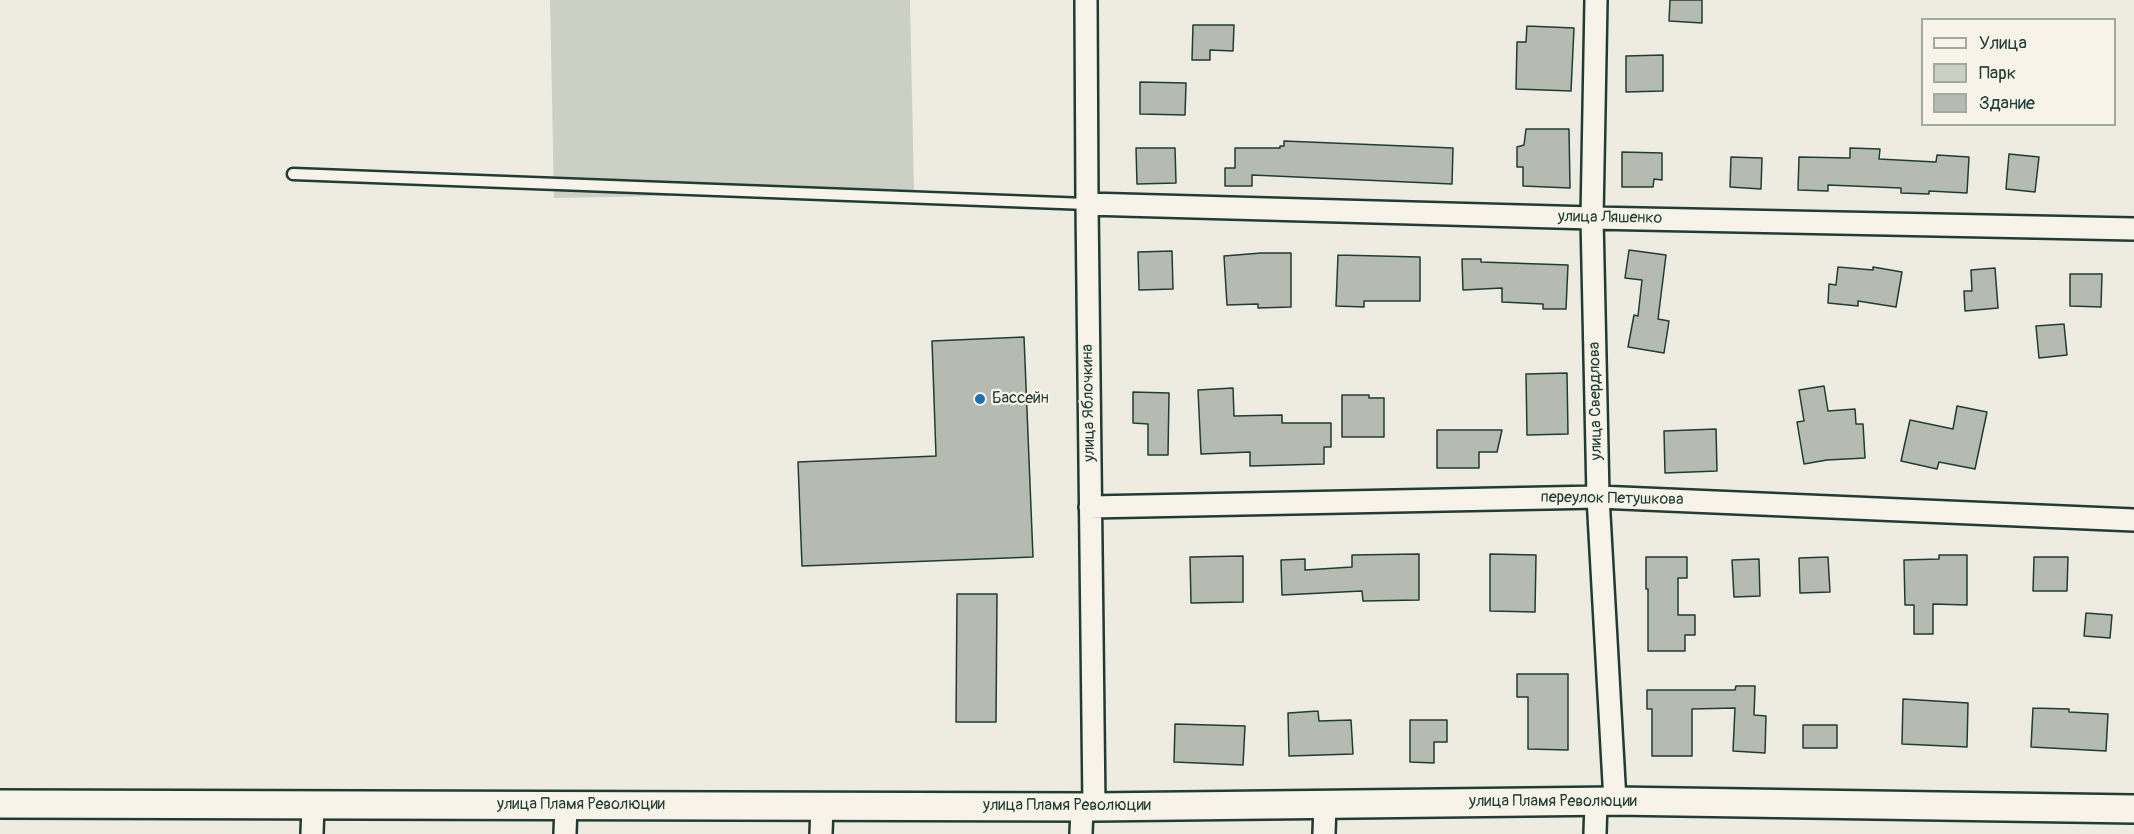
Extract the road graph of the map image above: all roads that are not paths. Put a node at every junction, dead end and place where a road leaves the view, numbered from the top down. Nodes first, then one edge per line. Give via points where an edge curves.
1 (1086, 0) edge
2 (1596, 0) edge
3 (293, 174) dead end
4 (1087, 204) junction
5 (1592, 218) junction
6 (2134, 229) edge
7 (1598, 497) junction
8 (1090, 507) junction
9 (2134, 520) edge
10 (1605, 801) junction
11 (0, 804) edge
12 (1324, 804) junction
13 (313, 805) junction
14 (566, 805) junction
15 (822, 806) junction
16 (1088, 807) junction
17 (2134, 809) edge
18 (312, 834) edge
19 (565, 834) edge
20 (821, 834) edge
21 (1081, 834) edge
22 (1324, 834) edge
23 (1595, 834) edge

1 - 4 street, улица Яблочкина
2 - 5 street, улица Свердлова
3 - 4 lane
4 - 5 street, улица Ляшенко
4 - 8 street, улица Яблочкина
5 - 6 street, улица Ляшенко
5 - 7 street, улица Свердлова
7 - 8 street, переулок Петушкова
7 - 9 street, переулок Петушкова
7 - 10 street, улица Свердлова
8 - 16 street, улица Яблочкина
10 - 12 street, улица Пламя Революции
10 - 17 street, улица Пламя Революции
10 - 23 street, улица Свердлова
11 - 13 street, улица Пламя Революции
12 - 16 street, улица Пламя Революции
12 - 22 street
13 - 14 street, улица Пламя Революции
13 - 18 street
14 - 15 street, улица Пламя Революции
14 - 19 street
15 - 16 street, улица Пламя Революции
15 - 20 street
16 - 21 street, улица Яблочкина

